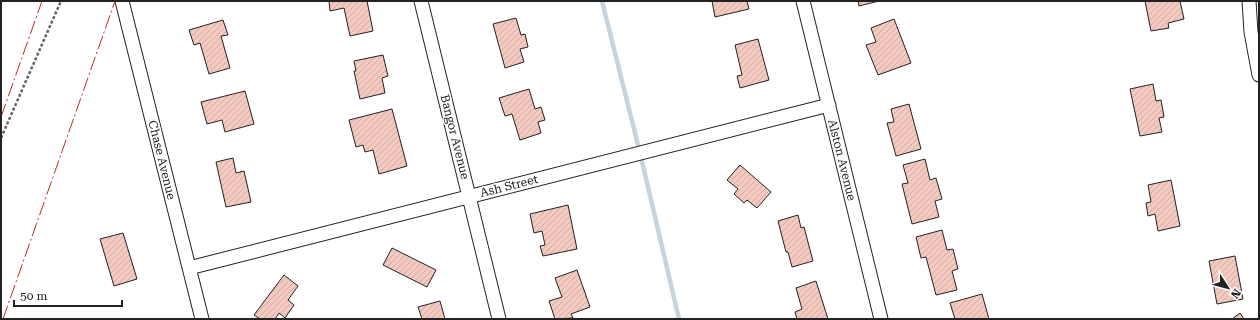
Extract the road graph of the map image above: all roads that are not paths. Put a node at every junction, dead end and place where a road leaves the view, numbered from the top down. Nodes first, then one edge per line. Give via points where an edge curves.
1 (122, 1) edge
2 (421, 1) edge
3 (803, 1) edge
4 (1249, 1) edge
5 (1259, 75) edge
6 (829, 105) junction
7 (470, 196) junction
8 (189, 268) junction
9 (202, 319) edge
10 (499, 319) edge
11 (881, 319) edge

1 - 8 street, Chase Avenue
2 - 7 street, Bangor Avenue
3 - 6 street, Alston Avenue
4 - 5 street via 1251,32
6 - 7 street, Ash Street
6 - 11 street, Alston Avenue
7 - 8 street, Ash Street
7 - 10 street, Bangor Avenue
8 - 9 street, Chase Avenue

